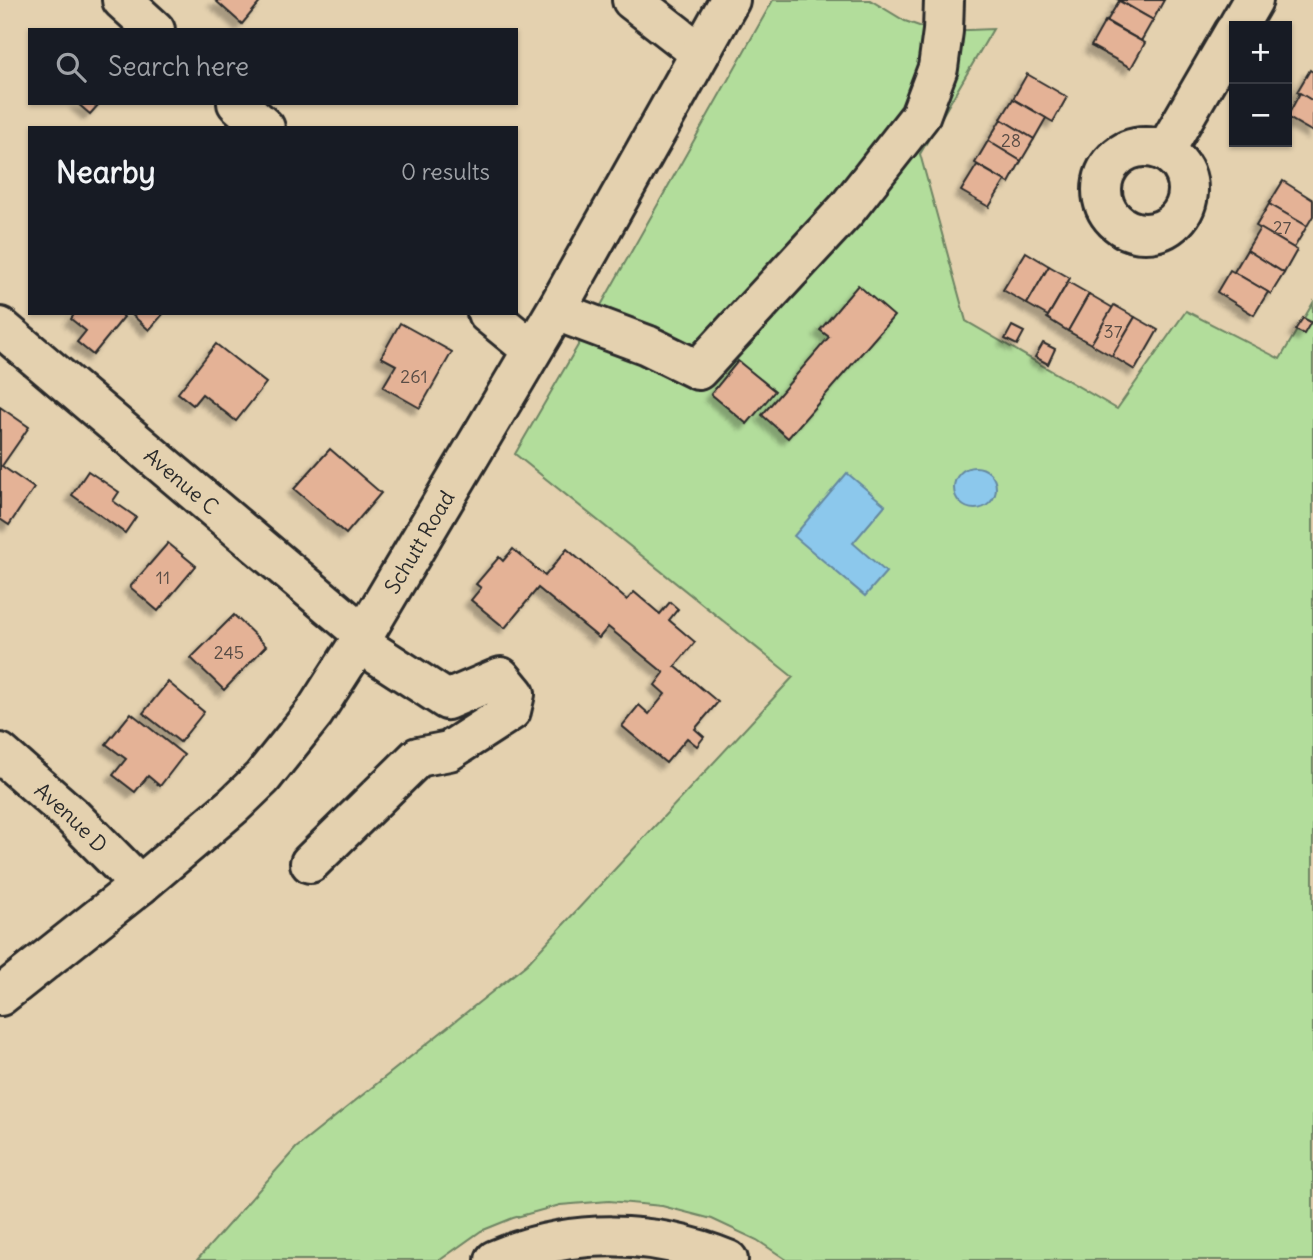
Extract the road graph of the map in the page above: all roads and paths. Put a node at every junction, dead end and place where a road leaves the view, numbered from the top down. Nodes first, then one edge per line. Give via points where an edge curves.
1 (122, 0) edge
2 (632, 0) edge
3 (730, 0) edge
4 (944, 0) edge
5 (1253, 0) edge
6 (1241, 21) edge
7 (153, 28) edge
8 (1229, 40) edge
9 (701, 52) junction
10 (239, 105) edge
11 (263, 126) edge
12 (1164, 151) dead end
13 (558, 307) junction
14 (489, 315) edge
15 (0, 327) edge
16 (532, 350) junction
17 (362, 639) junction
18 (447, 700) junction
19 (0, 753) edge
20 (418, 757) junction
21 (310, 863) dead end
22 (139, 885) junction
23 (0, 996) edge
24 (495, 1260) edge
25 (729, 1260) edge

1 - 7 street
2 - 9 street
3 - 9 street, Schutt Road
4 - 13 street via 938,68 920,117 846,209 698,370
5 - 6 street
8 - 12 street
9 - 13 street, Schutt Road
10 - 11 street
13 - 16 street, Schutt Road
14 - 16 street
15 - 17 street, Avenue C
16 - 17 street, Schutt Road
17 - 18 street, Avenue C
17 - 22 street, Schutt Road via 314,713 262,778
18 - 20 street via 428,726
18 - 20 street via 501,677 515,694 512,710 449,751
19 - 22 street, Avenue D via 70,814
20 - 21 street
22 - 23 street, Schutt Road
24 - 25 street via 585,1236 663,1240

